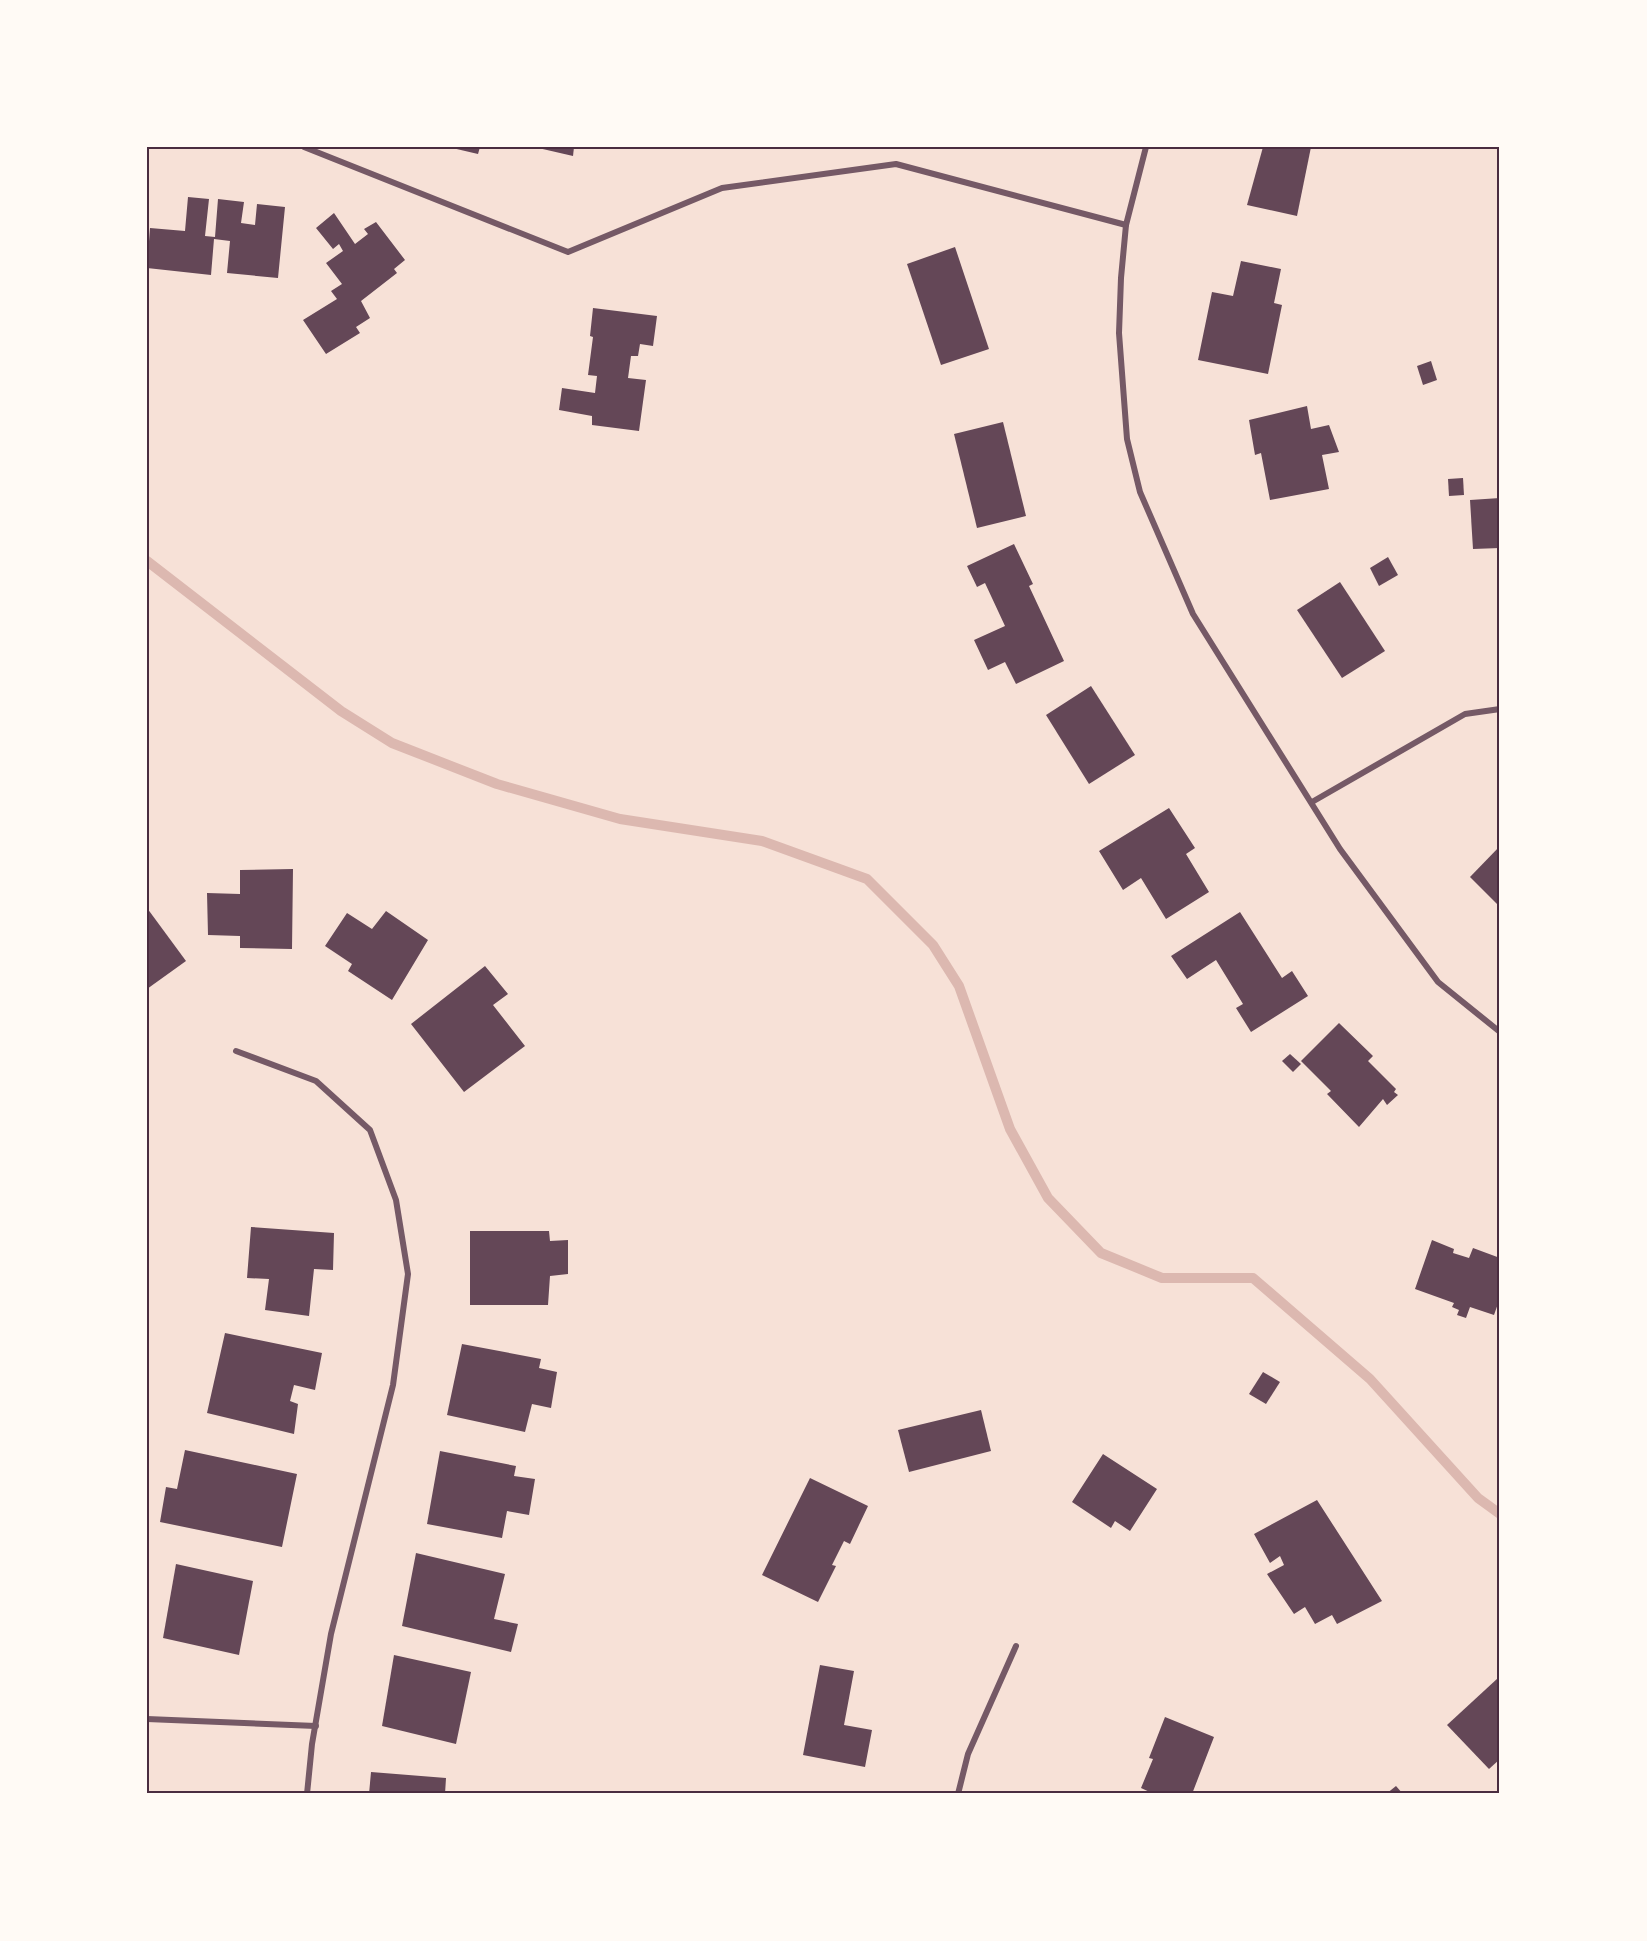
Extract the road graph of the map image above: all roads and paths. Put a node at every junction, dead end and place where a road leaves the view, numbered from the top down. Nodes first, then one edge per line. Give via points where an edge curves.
1 (304, 147) edge
2 (1146, 147) edge
3 (1126, 225) junction
4 (1500, 709) edge
5 (1312, 802) junction
6 (1500, 1032) edge
7 (236, 1051) dead end
8 (1016, 1646) dead end
9 (147, 1719) edge
10 (316, 1726) junction
11 (307, 1794) edge
12 (958, 1794) edge

1 - 3 street via 568,252 722,188 896,164
2 - 3 street
3 - 5 street via 1119,333 1127,439 1140,492 1193,614
4 - 5 street via 1465,714
5 - 6 street via 1340,849 1438,982
7 - 10 street via 316,1081 370,1130 396,1200 408,1274 393,1384 331,1634
8 - 12 street via 968,1754
9 - 10 street
10 - 11 street

